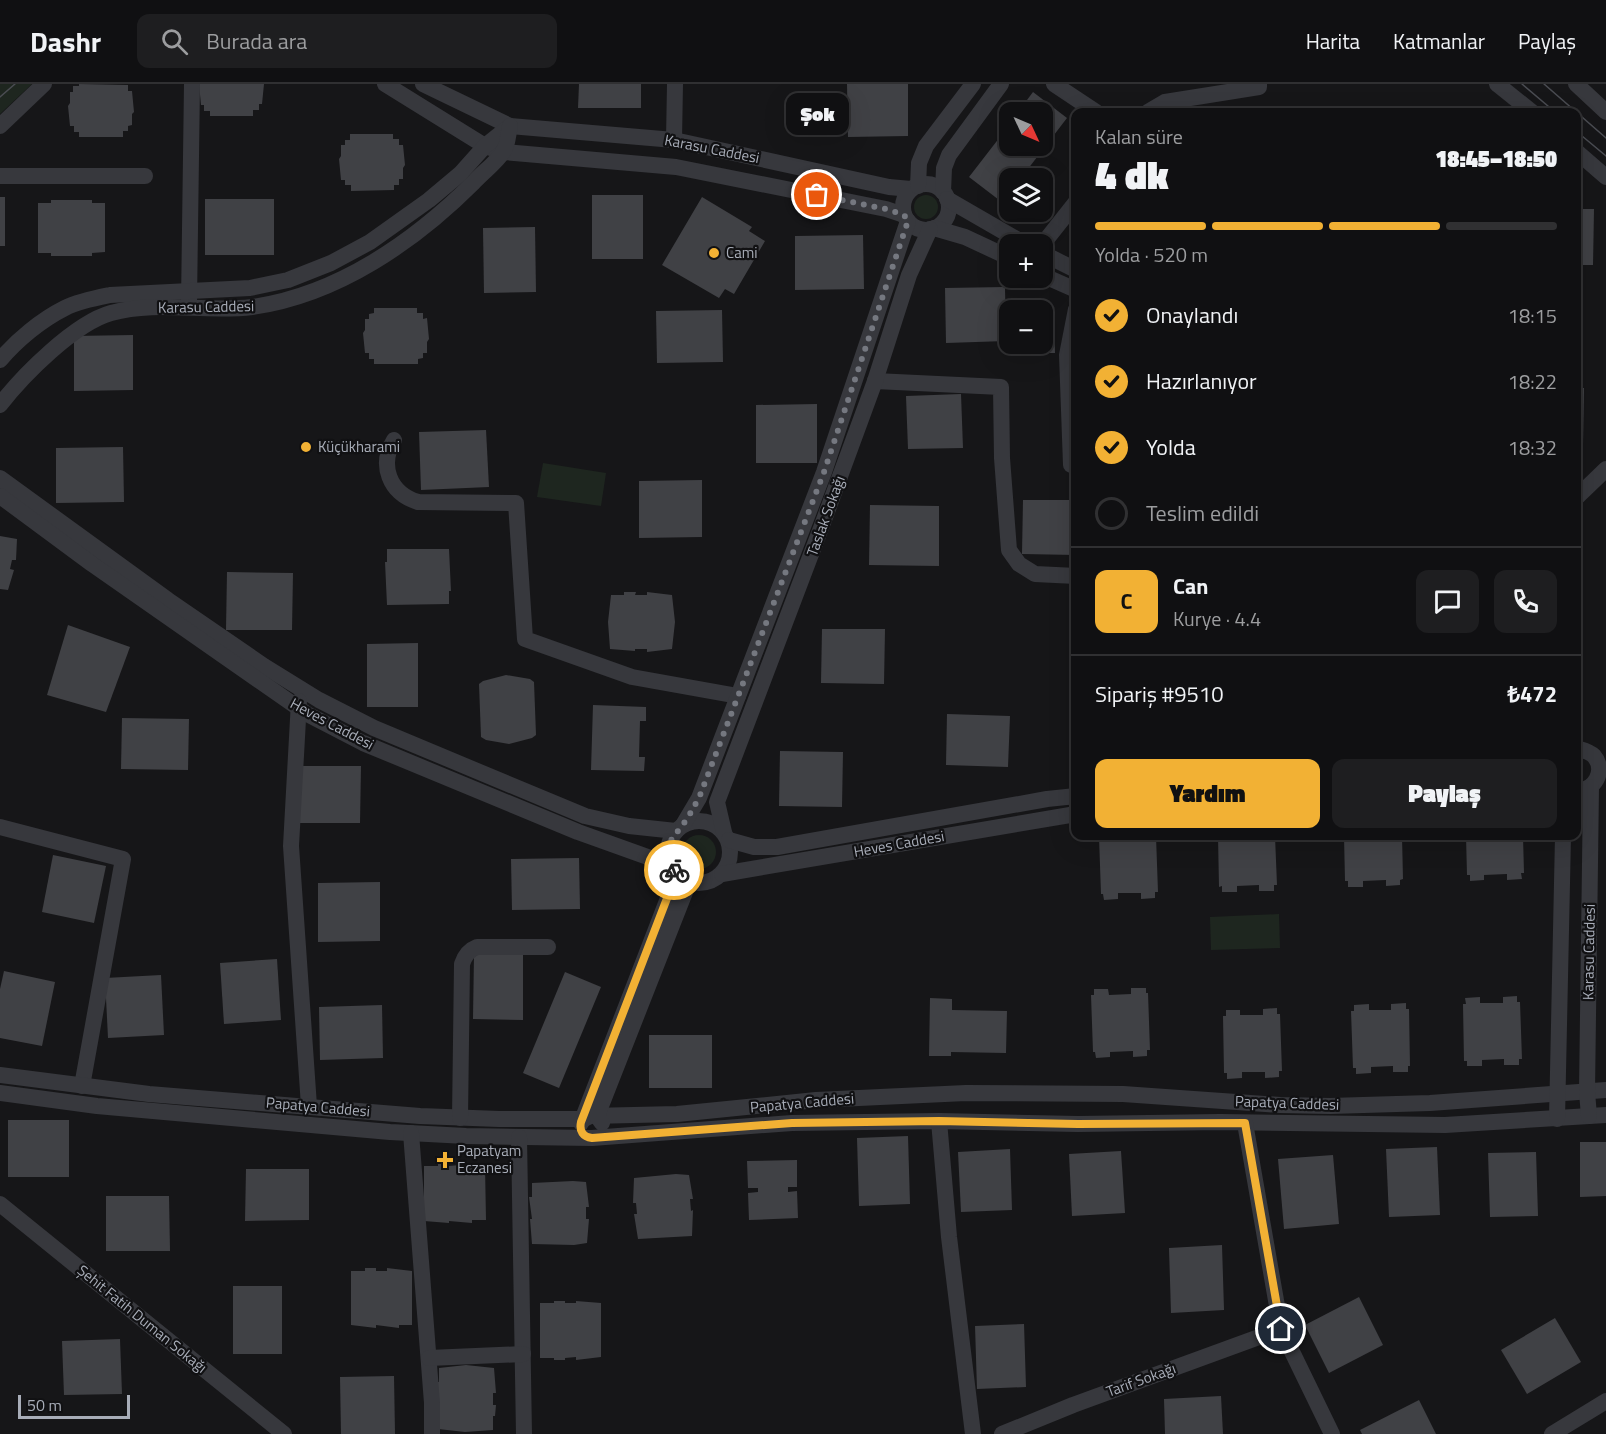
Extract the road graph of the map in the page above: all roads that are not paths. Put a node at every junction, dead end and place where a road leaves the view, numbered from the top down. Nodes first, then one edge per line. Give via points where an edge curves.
1 (44, 84) edge
2 (192, 84) edge
3 (385, 84) edge
4 (423, 84) edge
5 (675, 84) edge
6 (973, 84) edge
7 (1000, 84) edge
8 (1054, 84) edge
9 (1259, 84) edge
10 (1497, 84) edge
11 (1576, 84) edge
12 (1090, 108) edge
13 (1155, 108) edge
14 (1527, 108) edge
15 (1606, 112) edge
16 (0, 126) edge
17 (510, 126) junction
18 (674, 140) junction
19 (485, 146) junction
20 (504, 152) junction
21 (1581, 155) edge
22 (0, 176) edge
23 (145, 176) dead end
24 (1606, 177) edge
25 (915, 187) junction
26 (945, 196) junction
27 (1071, 208) edge
28 (906, 218) junction
29 (932, 228) junction
30 (1008, 234) edge
31 (1051, 234) edge
32 (999, 253) edge
33 (1053, 258) edge
34 (1071, 268) edge
35 (1053, 280) edge
36 (1071, 288) edge
37 (189, 299) junction
38 (1071, 335) edge
39 (0, 360) edge
40 (875, 381) junction
41 (0, 405) edge
42 (394, 440) dead end
43 (1071, 465) dead end
44 (1606, 469) edge
45 (2, 485) edge
46 (1581, 493) edge
47 (1071, 576) edge
48 (300, 688) junction
49 (738, 696) junction
50 (298, 708) junction
51 (1581, 750) edge
52 (1601, 760) edge
53 (1592, 786) edge
54 (1071, 797) edge
55 (1071, 815) edge
56 (0, 828) edge
57 (680, 828) junction
58 (726, 836) junction
59 (1563, 840) edge
60 (679, 874) junction
61 (722, 874) junction
62 (548, 947) dead end
63 (0, 1075) edge
64 (82, 1086) junction
65 (1606, 1090) edge
66 (1587, 1092) junction
67 (0, 1093) edge
68 (1558, 1094) junction
69 (309, 1106) junction
70 (1606, 1115) edge
71 (1589, 1116) junction
72 (460, 1118) junction
73 (591, 1118) junction
74 (1557, 1119) junction
75 (939, 1121) junction
76 (1245, 1123) junction
77 (411, 1133) junction
78 (519, 1137) junction
79 (590, 1138) junction
80 (0, 1204) edge
81 (1281, 1329) junction
82 (523, 1354) junction
83 (429, 1358) junction
84 (1606, 1401) edge
85 (284, 1434) edge
86 (432, 1434) edge
87 (524, 1434) edge
88 (973, 1434) edge
89 (1002, 1434) edge
90 (1332, 1434) edge
91 (1552, 1434) edge

1 - 16 street
2 - 37 street
3 - 19 street
4 - 17 street
5 - 18 street
6 - 25 street via 926,146
7 - 26 street via 949,155 944,168
8 - 12 street
9 - 13 street via 1165,102
10 - 14 street
11 - 15 street
17 - 18 street, Karasu Caddesi
17 - 19 street, Karasu Caddesi
17 - 20 street
18 - 25 street, Karasu Caddesi via 889,187
19 - 20 street
19 - 37 street, Karasu Caddesi via 429,200 370,242 331,263 288,280
20 - 28 street, Karasu Caddesi via 676,167 886,209
20 - 37 street, Karasu Caddesi via 460,196 406,240 338,281 292,298 231,309
21 - 24 street
22 - 23 street
25 - 26 street via 932,185
25 - 28 street via 904,201
26 - 29 street via 948,213 940,225
26 - 30 street
27 - 31 street
28 - 29 street via 920,229
28 - 49 street, Taslak Sokağı via 824,472
29 - 32 street via 965,237
29 - 40 street, Taslak Sokağı via 909,275
33 - 34 street
35 - 36 street
37 - 39 street, Karasu Caddesi via 110,295 90,299 65,308 33,329
37 - 41 street, Karasu Caddesi via 110,313 91,323 56,347
38 - 43 street via 1067,355
40 - 47 street via 1001,387 1009,550 1019,564 1035,574
40 - 58 street, Taslak Sokağı via 717,802
42 - 49 street via 387,454 388,476 395,489 409,499 516,503 525,639 632,677
44 - 46 street
45 - 48 street, Heves Caddesi
45 - 50 street, Heves Caddesi via 92,564
48 - 50 street
48 - 57 street, Heves Caddesi via 374,728 585,816 629,826
49 - 57 street, Taslak Sokağı via 699,798
50 - 60 street, Heves Caddesi via 363,743
50 - 69 street via 291,846
51 - 52 street
52 - 53 street, Karasu Caddesi via 1601,774
53 - 66 street, Karasu Caddesi
54 - 58 street, Heves Caddesi via 777,847 754,847
55 - 61 street, Heves Caddesi
56 - 64 street via 123,859
57 - 58 street via 692,822 709,822
57 - 60 street via 668,847
58 - 61 street via 730,858
59 - 68 street, Karasu Caddesi
60 - 61 street via 707,883
60 - 73 street
62 - 72 street via 477,947 464,958
63 - 64 street, Papatya Caddesi
64 - 69 street, Papatya Caddesi
65 - 66 street, Papatya Caddesi
66 - 68 street, Papatya Caddesi
66 - 71 street, Karasu Caddesi
67 - 77 street, Papatya Caddesi via 97,1106
68 - 73 street, Papatya Caddesi via 1330,1106 1123,1094 966,1093
68 - 74 street, Karasu Caddesi
69 - 72 street, Papatya Caddesi
70 - 71 street, Papatya Caddesi
71 - 74 street, Papatya Caddesi
72 - 73 street, Papatya Caddesi
73 - 79 street via 602,1122 603,1129 599,1136
74 - 76 street, Papatya Caddesi via 1445,1125
75 - 76 street, Papatya Caddesi
75 - 79 street, Papatya Caddesi via 792,1123
75 - 88 street
76 - 81 street
77 - 78 street, Papatya Caddesi
77 - 83 street
78 - 79 street, Papatya Caddesi
78 - 82 street
80 - 85 street, Şehit Fatih Duman Sokağı
81 - 89 street, Tarif Sokağı
81 - 90 street
82 - 83 street
82 - 87 street
83 - 86 street
84 - 91 street

